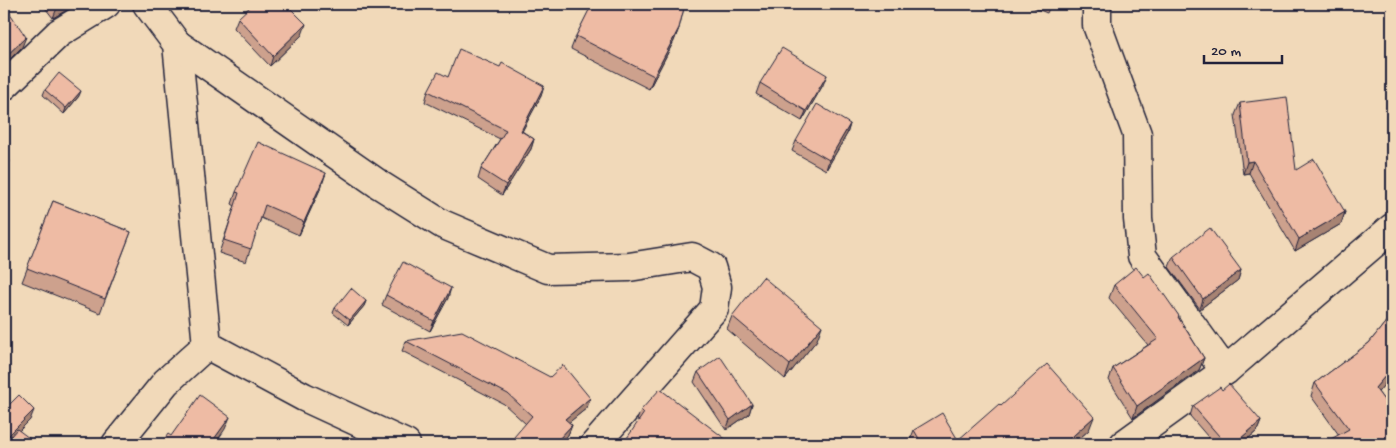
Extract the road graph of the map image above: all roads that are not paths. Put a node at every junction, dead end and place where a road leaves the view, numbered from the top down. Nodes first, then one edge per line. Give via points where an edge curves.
1 (106, 4) edge
2 (146, 4) edge
3 (1097, 4) edge
4 (177, 44) junction
5 (4, 86) edge
6 (1392, 228) edge
7 (207, 345) junction
8 (1226, 371) junction
9 (1131, 442) edge
10 (116, 444) edge
11 (406, 444) edge
12 (595, 444) edge

1 - 5 street via 59,33
2 - 4 street
3 - 8 street via 1098,24 1137,134 1142,256
4 - 7 street
4 - 12 street via 380,185 442,224 548,269 629,267 692,257 711,267 717,287 714,309
6 - 8 street
7 - 10 street via 166,382
7 - 11 street via 304,397
8 - 9 street

